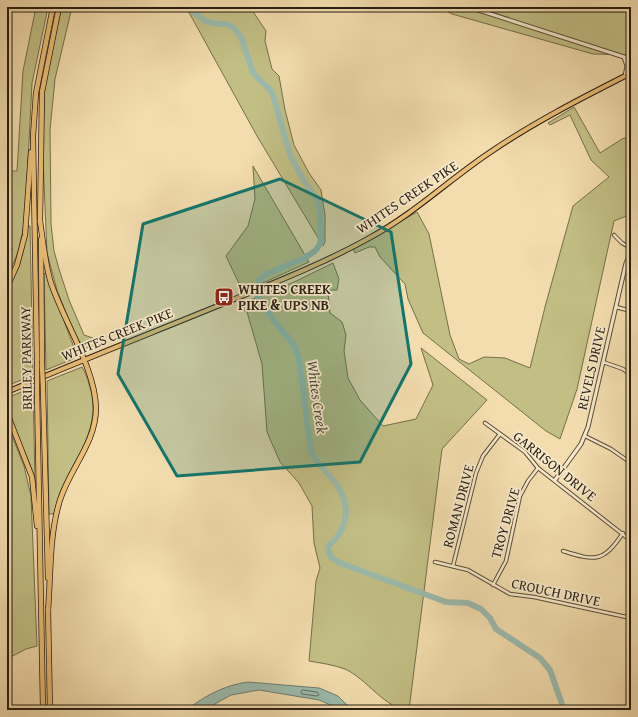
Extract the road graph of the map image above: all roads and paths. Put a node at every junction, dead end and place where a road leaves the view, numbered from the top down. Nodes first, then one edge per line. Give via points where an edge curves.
1 (53, 7) edge
2 (59, 7) edge
3 (469, 7) edge
4 (624, 57) junction
5 (631, 62) edge
6 (631, 73) edge
7 (625, 76) junction
8 (33, 136) junction
9 (40, 221) junction
10 (614, 235) dead end
11 (631, 248) edge
12 (631, 253) edge
13 (7, 287) edge
14 (616, 307) junction
15 (631, 311) edge
16 (84, 359) junction
17 (603, 362) junction
18 (631, 375) edge
19 (7, 392) edge
20 (7, 413) edge
21 (485, 423) dead end
22 (500, 434) junction
23 (585, 436) junction
24 (631, 463) edge
25 (538, 468) junction
26 (555, 480) junction
27 (623, 533) junction
28 (630, 540) dead end
29 (563, 550) dead end
30 (40, 555) junction
31 (435, 562) dead end
32 (453, 566) junction
33 (493, 585) junction
34 (631, 610) edge
35 (48, 611) junction
36 (630, 617) edge
37 (44, 710) edge
38 (50, 710) edge

1 - 8 highway, BRILEY PARKWAY via 37,86
2 - 9 highway, BRILEY PARKWAY via 42,92
3 - 4 street
4 - 5 street
4 - 7 street via 627,66
6 - 7 main road, WHITES CREEK PIKE
7 - 16 main road, WHITES CREEK PIKE via 518,134 372,237 268,285
8 - 13 highway via 25,235 17,265
8 - 30 highway, BRILEY PARKWAY, bridge
9 - 16 highway via 51,283
9 - 35 highway, BRILEY PARKWAY, bridge
10 - 11 street
12 - 14 street, REVELS DRIVE via 626,263
14 - 15 street
14 - 17 street, REVELS DRIVE
16 - 19 main road, WHITES CREEK PIKE
16 - 35 highway via 95,399 95,421 89,443 65,487 57,509
17 - 18 street via 623,369
17 - 23 street, REVELS DRIVE
20 - 30 highway via 32,477
21 - 22 street, GARRISON DRIVE
22 - 25 street, GARRISON DRIVE via 524,452
22 - 32 street, ROMAN DRIVE via 483,456 476,473
23 - 24 street via 612,449
23 - 26 street, REVELS DRIVE
25 - 26 street, GARRISON DRIVE
25 - 33 street, TROY DRIVE via 520,496 506,561
26 - 27 street, GARRISON DRIVE
27 - 28 street, GARRISON DRIVE
27 - 29 street via 614,546 600,557 588,558
30 - 37 highway, BRILEY PARKWAY
31 - 32 street, CROUCH DRIVE
32 - 33 street, CROUCH DRIVE via 474,572
33 - 36 street, CROUCH DRIVE via 510,594 542,598
34 - 36 street
35 - 38 highway, BRILEY PARKWAY

